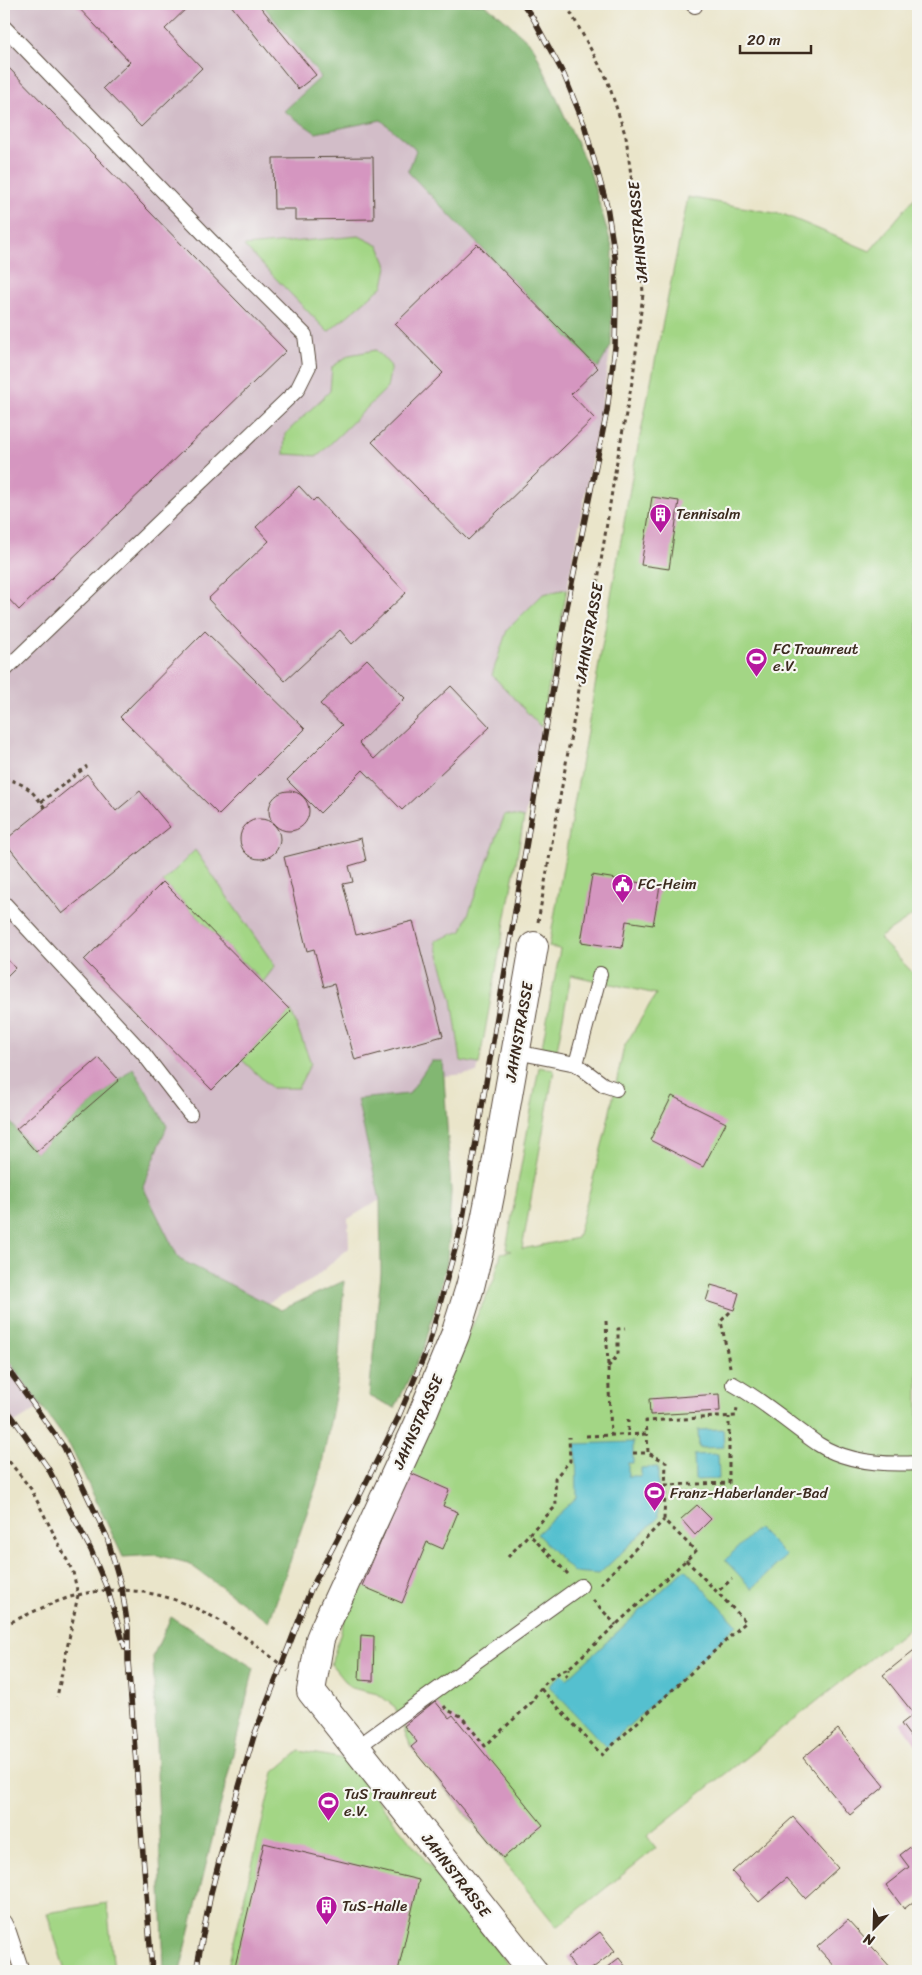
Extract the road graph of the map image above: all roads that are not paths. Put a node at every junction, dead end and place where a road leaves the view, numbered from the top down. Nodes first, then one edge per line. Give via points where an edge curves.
1 (4, 27) edge
2 (4, 671) edge
3 (4, 903) edge
4 (534, 946) road end
5 (600, 974) dead end
6 (516, 1052) junction
7 (576, 1064) junction
8 (616, 1089) dead end
9 (190, 1114) dead end
10 (733, 1384) road end
11 (918, 1463) edge
12 (585, 1591) road end
13 (356, 1748) junction
14 (4, 1922) edge
15 (22, 1971) edge
16 (533, 1971) edge

1 - 2 lane via 304,335 309,366 297,390
3 - 9 lane via 142,1053
4 - 6 street, JAHNSTRASSE
5 - 7 lane
6 - 7 lane
6 - 13 street, JAHNSTRASSE via 480,1246 455,1335 418,1425 320,1639 311,1691
7 - 8 lane via 604,1085
10 - 11 lane via 754,1395 836,1453 895,1465
12 - 13 lane
13 - 16 street, JAHNSTRASSE
14 - 15 lane

